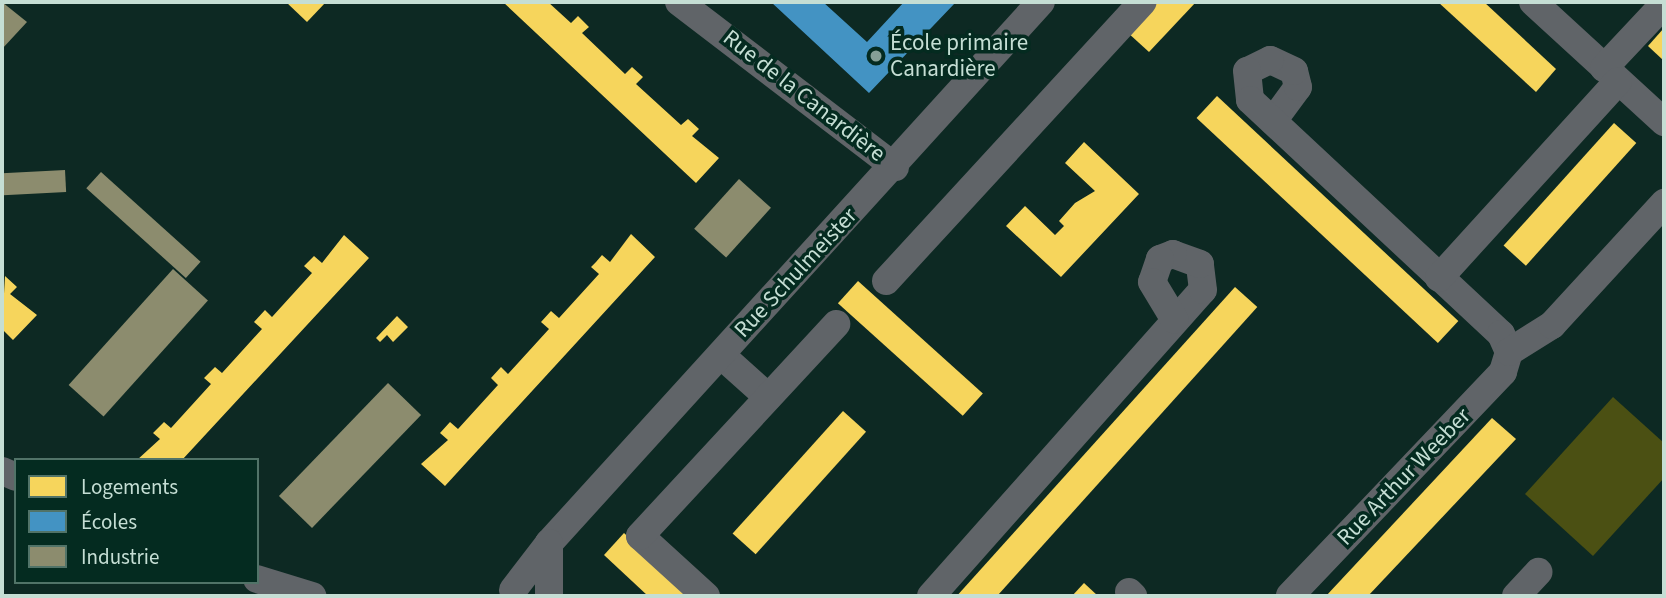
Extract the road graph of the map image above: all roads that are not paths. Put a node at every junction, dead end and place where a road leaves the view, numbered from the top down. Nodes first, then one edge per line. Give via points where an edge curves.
1 (679, 2) edge
2 (1041, 2) edge
3 (1143, 2) edge
4 (1533, 2) edge
5 (1664, 4) edge
6 (1611, 74) junction
7 (1273, 121) dead end
8 (1664, 122) edge
9 (895, 167) junction
10 (1664, 202) edge
11 (1439, 278) junction
12 (886, 281) dead end
13 (1175, 320) dead end
14 (836, 324) dead end
15 (1509, 352) junction
16 (721, 355) junction
17 (768, 397) junction
18 (549, 543) junction
19 (1538, 572) dead end
20 (274, 589) edge
21 (513, 594) edge
22 (312, 596) edge
23 (548, 596) edge
24 (706, 596) edge
25 (931, 596) edge
26 (1290, 596) edge
27 (1516, 596) edge

1 - 9 street, Rue de la Canardière
2 - 9 street, Rue Schulmeister
3 - 12 street
4 - 6 street
5 - 6 street
6 - 8 street
6 - 11 street
7 - 11 street
9 - 16 street, Rue Schulmeister
10 - 15 street via 1552,325
11 - 15 street via 1501,334
13 - 25 street
14 - 17 street
15 - 26 street, Rue Arthur Weeber via 1503,372
16 - 17 street
16 - 18 street, Rue Schulmeister
17 - 24 street via 640,536
18 - 21 street, Rue Schulmeister
18 - 23 street
19 - 27 street
20 - 22 street

